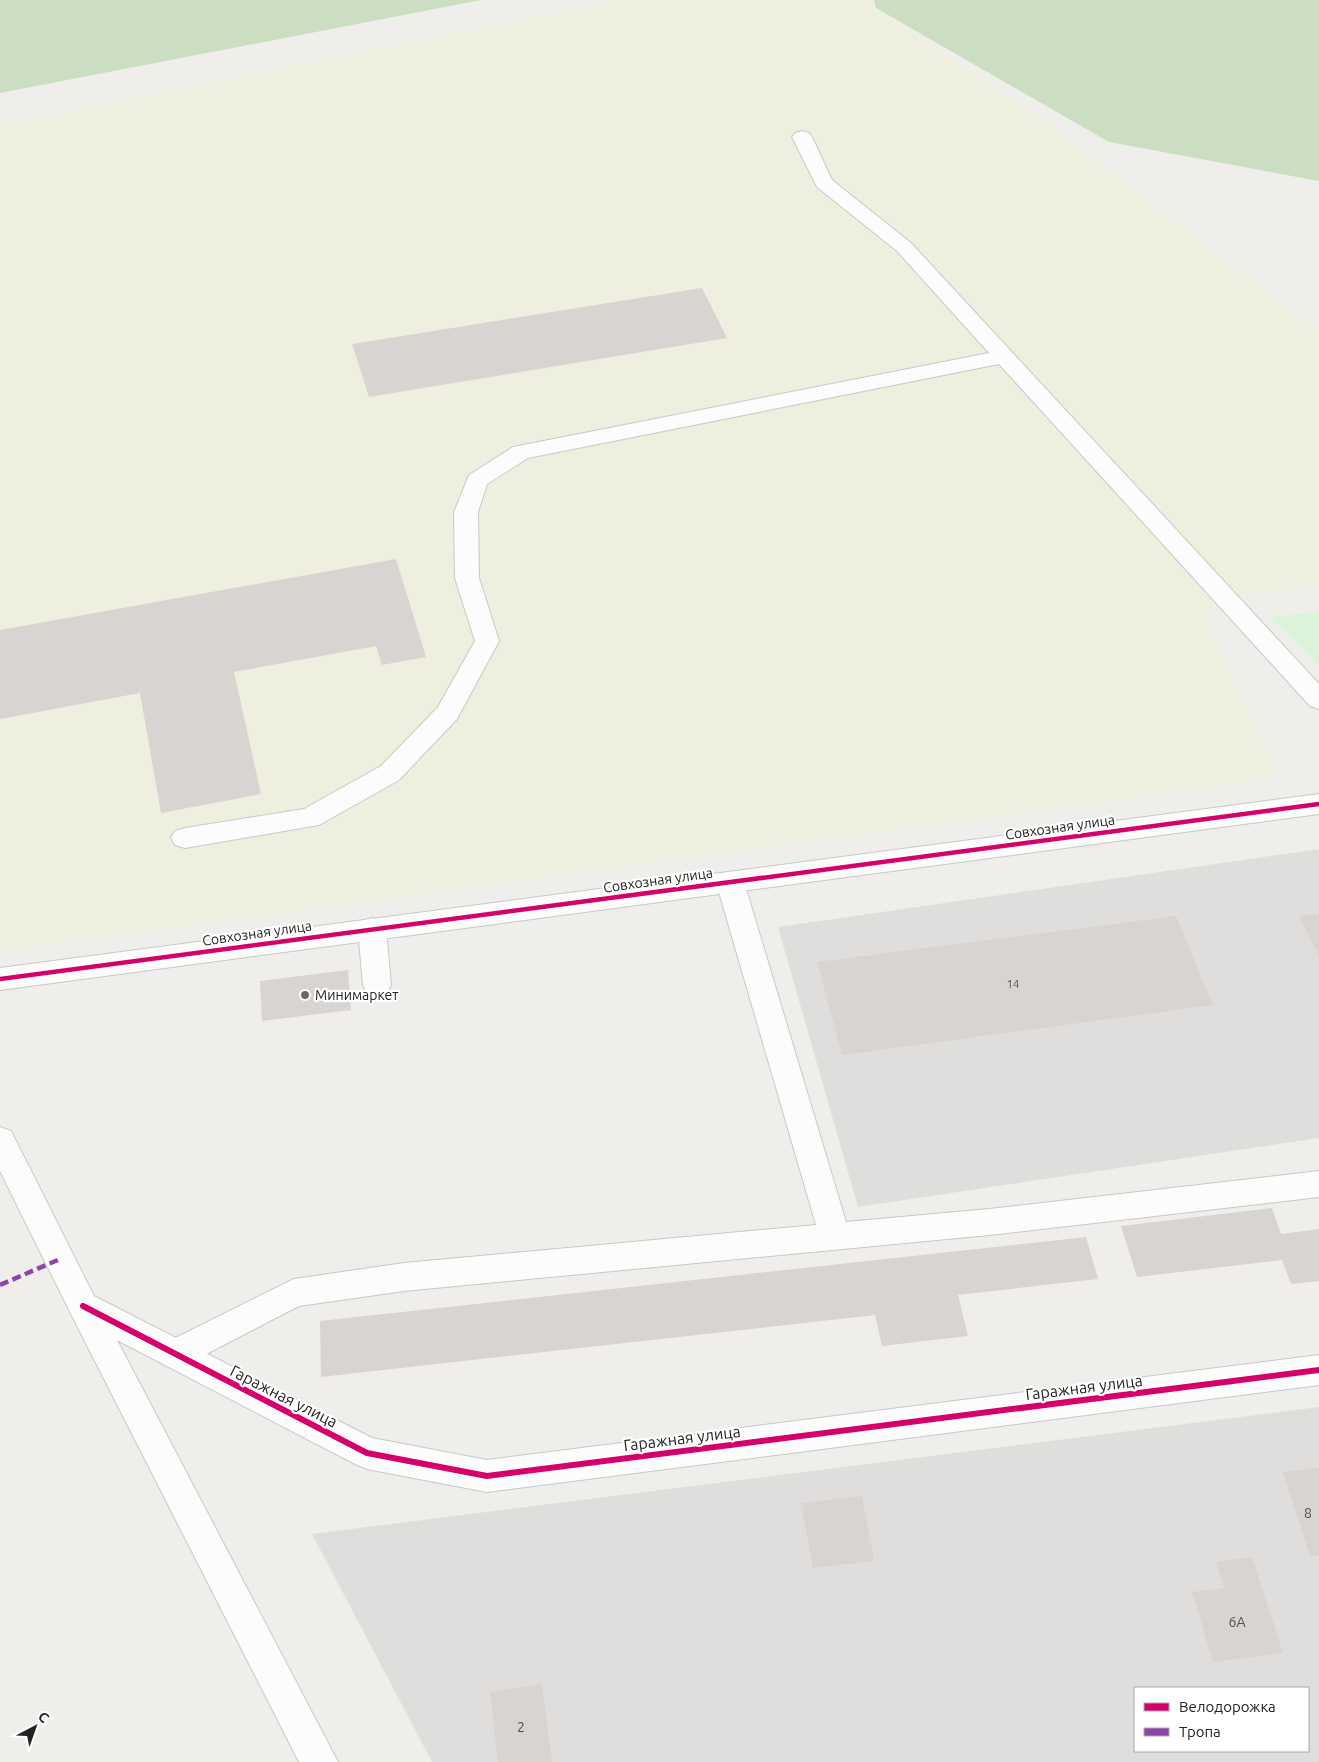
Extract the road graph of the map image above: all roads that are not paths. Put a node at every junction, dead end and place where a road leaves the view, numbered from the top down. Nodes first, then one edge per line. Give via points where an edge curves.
1 (802, 138) dead end
2 (1003, 357) junction
3 (1319, 700) edge
4 (1319, 804) edge
5 (185, 838) dead end
6 (730, 882) junction
7 (372, 929) junction
8 (0, 979) edge
9 (377, 986) dead end
10 (0, 1140) edge
11 (1319, 1184) edge
12 (835, 1237) junction
13 (83, 1306) junction
14 (175, 1354) junction
15 (1319, 1370) edge
16 (319, 1762) edge

1 - 2 street via 824,183 904,247
2 - 3 street
2 - 5 street via 521,452 477,480 466,512 467,578 487,641 448,713 390,773 310,818
4 - 6 street, Совхозная улица
6 - 7 street, Совхозная улица
6 - 12 street
7 - 8 street, Совхозная улица
7 - 9 street
10 - 13 street
11 - 12 street
12 - 14 street via 404,1277 294,1293
13 - 14 street, Гаражная улица
13 - 16 street
14 - 15 street, Гаражная улица via 367,1453 486,1476

